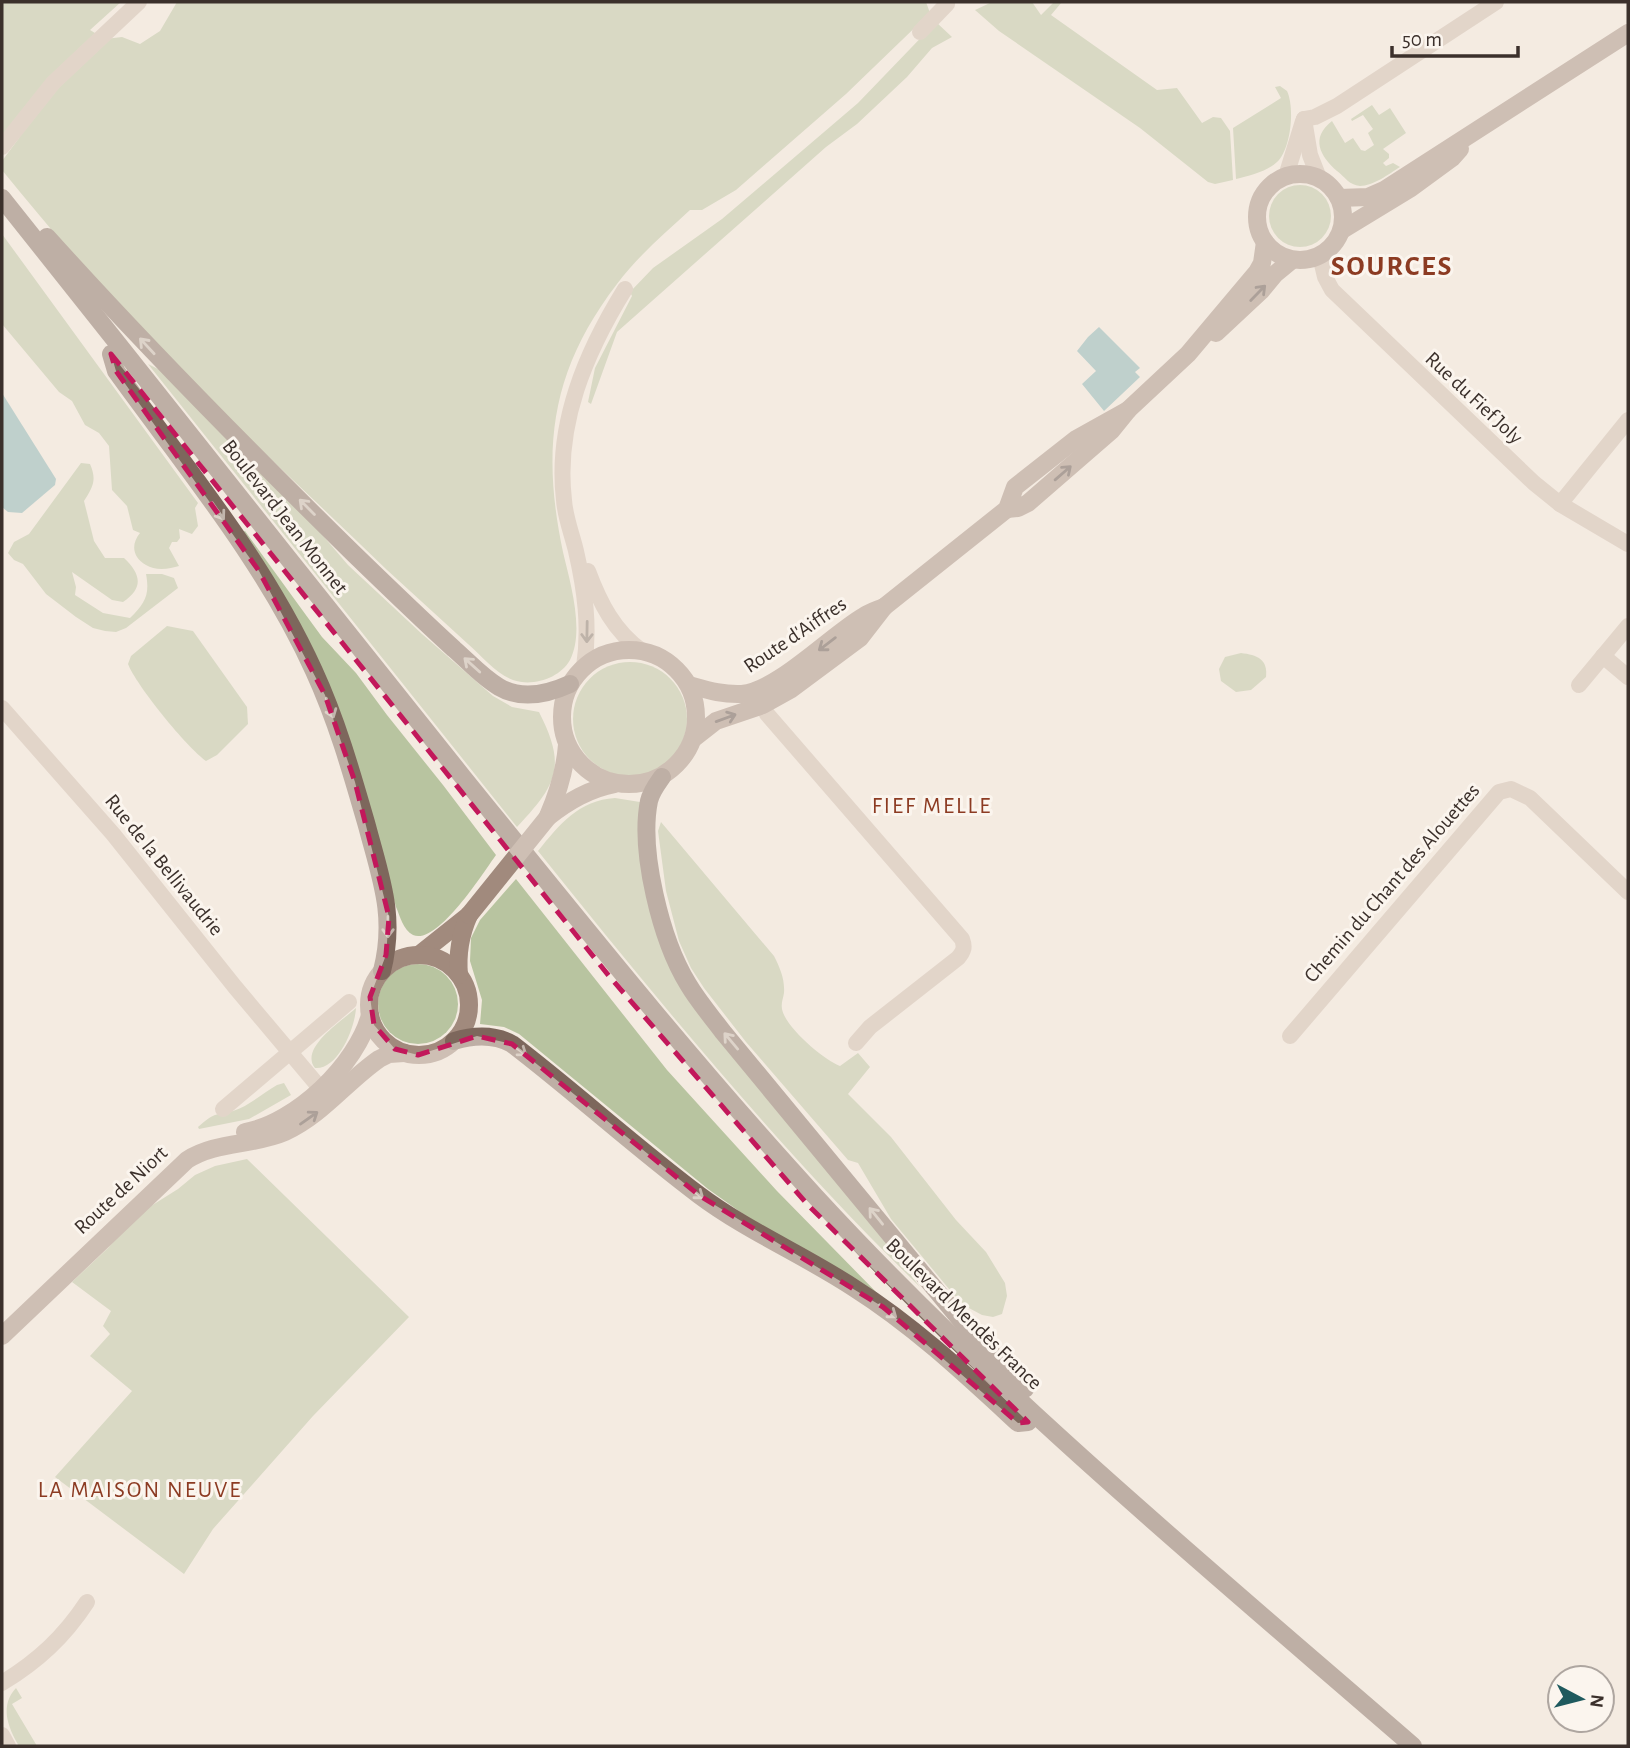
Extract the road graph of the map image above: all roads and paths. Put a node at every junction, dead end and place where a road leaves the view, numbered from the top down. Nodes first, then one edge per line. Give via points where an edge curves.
1 (139, 2) edge
2 (946, 2) edge
3 (1496, 2) edge
4 (920, 32) dead end
5 (1628, 33) edge
6 (1304, 119) junction
7 (1474, 133) junction
8 (2, 146) edge
9 (1286, 176) junction
10 (1319, 178) junction
11 (1339, 198) junction
12 (3, 205) edge
13 (1342, 230) junction
14 (1265, 242) junction
15 (1320, 256) junction
16 (1292, 260) junction
17 (625, 289) dead end
18 (111, 354) junction
19 (1188, 354) junction
20 (1628, 420) edge
21 (1560, 503) junction
22 (1628, 544) edge
23 (576, 549) junction
24 (884, 607) junction
25 (1628, 626) edge
26 (642, 651) junction
27 (1603, 656) junction
28 (584, 667) junction
29 (1628, 677) edge
30 (570, 684) junction
31 (689, 685) junction
32 (1578, 685) dead end
33 (763, 705) junction
34 (2, 708) edge
35 (693, 739) junction
36 (567, 745) junction
37 (662, 777) junction
38 (615, 783) junction
39 (548, 817) junction
40 (530, 868) junction
41 (1628, 892) edge
42 (469, 915) junction
43 (420, 954) junction
44 (382, 971) junction
45 (460, 975) junction
46 (349, 1002) dead end
47 (370, 1015) junction
48 (1290, 1036) dead end
49 (454, 1041) junction
50 (856, 1043) dead end
51 (290, 1052) junction
52 (404, 1053) junction
53 (326, 1094) junction
54 (223, 1109) dead end
55 (2, 1323) edge
56 (2, 1336) edge
57 (1028, 1422) junction
58 (1080, 1456) junction
59 (86, 1602) dead end
60 (2, 1683) edge
61 (2, 1735) edge
62 (8, 1746) edge
63 (1397, 1746) edge
64 (1413, 1746) edge

1 - 8 street via 54,83
2 - 4 street
3 - 6 street via 1337,106
5 - 7 main road
6 - 9 street
6 - 10 street
7 - 11 main road via 1376,194
7 - 13 main road via 1431,174
9 - 10 main road
9 - 14 main road via 1267,190 1258,208 1258,228
10 - 11 main road
11 - 13 main road
12 - 18 main road, Boulevard Jean Monnet
30 -> 12 main road via 530,695 500,688 487,678 288,489 25,212
12 - 40 main road, Boulevard Jean Monnet
13 - 15 main road
14 - 16 main road
14 - 19 main road, Route d'Aiffres via 1257,272
15 - 16 main road
15 - 21 street, Rue du Fief Joly via 1332,290 1451,406
19 -> 16 main road, Route d'Aiffres
17 - 23 street via 589,356 566,432 564,500
18 - 40 main road, Boulevard Jean Monnet
18 -> 44 main road via 116,371 259,571 319,682 347,758 385,893 389,928
19 - 24 main road, Route d'Aiffres via 1128,410 1076,439 1015,487 1007,509
20 - 21 street
21 - 22 street, Rue du Fief Joly
23 - 26 street via 608,614
23 -> 28 street via 587,617
24 -> 31 main road, Route d'Aiffres via 755,691 729,694
24 - 33 main road, Route d'Aiffres via 860,639
25 - 27 street
26 - 28 main road via 611,652
26 - 31 main road via 670,664
27 - 29 street
27 - 32 street
28 - 30 main road
30 - 36 main road via 562,716
31 - 35 main road via 697,713
35 -> 33 main road, Route d'Aiffres via 716,721
33 - 50 street via 964,945 958,958
34 - 51 street, Rue de la Bellivaudrie via 113,834
35 - 37 main road via 681,761
36 - 38 main road via 588,771
36 - 39 main road
37 - 38 main road via 639,784
58 -> 37 main road via 1068,1431 964,1324 687,983 662,924 651,874 650,799
38 - 39 main road via 581,794
39 - 42 main road, bridge
40 - 57 main road, Boulevard Mendès France via 609,976 808,1205
40 - 58 main road, Boulevard Mendès France via 816,1197 951,1335
41 - 48 street, Chemin du Chant des Alouettes via 1522,792 1499,792
42 - 43 main road
42 - 45 main road via 458,958
43 - 44 main road via 399,959
43 - 45 main road via 442,960
44 - 47 main road via 370,996
45 - 49 main road via 469,1009
46 - 51 street
47 - 52 main road via 379,1035
47 - 53 main road via 366,1031
49 - 52 main road via 431,1054
49 -> 57 main road via 477,1036 512,1044 701,1196 874,1301 935,1347 1018,1423
51 - 53 street, Rue de la Bellivaudrie
51 - 54 street
52 - 53 main road via 379,1059
53 - 55 main road, Route de Niort via 269,1125 213,1137 186,1149
56 -> 53 main road, Route de Niort via 187,1160 205,1150 275,1136 298,1125
57 - 63 main road, Boulevard Mendès France
58 - 64 main road, Boulevard Mendès France
59 - 60 street via 51,1647
61 - 62 street

